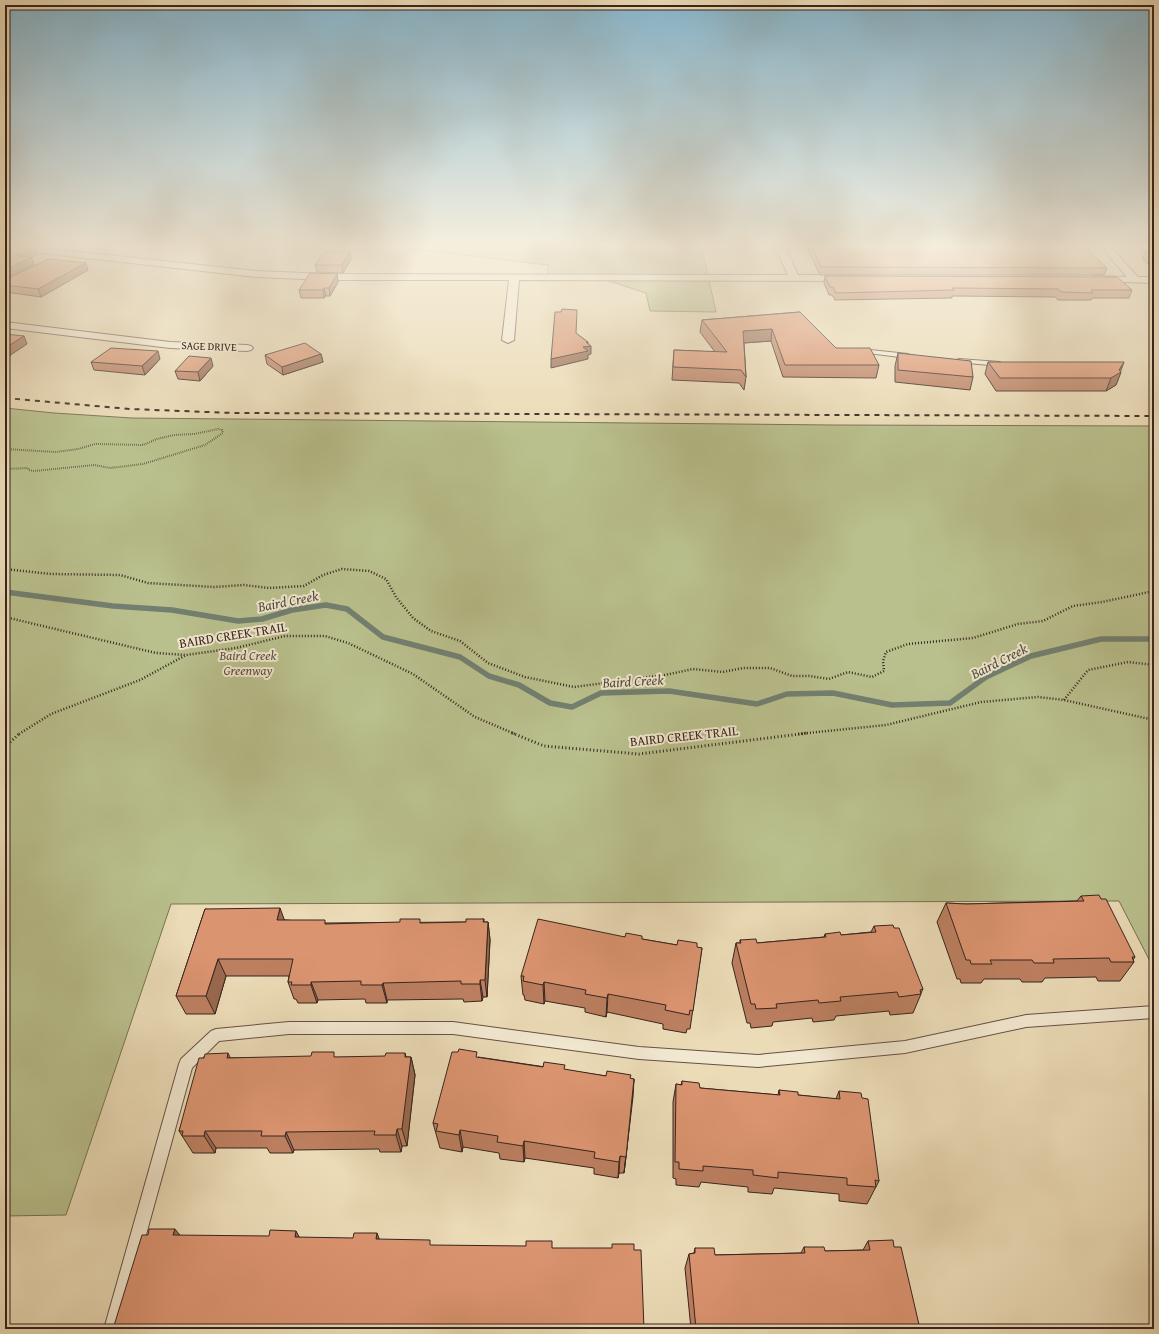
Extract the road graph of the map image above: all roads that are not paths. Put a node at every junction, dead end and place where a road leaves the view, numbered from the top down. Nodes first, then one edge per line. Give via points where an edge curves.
1 (511, 306) edge
2 (5, 325) edge
3 (508, 340) dead end
4 (247, 348) dead end
5 (856, 351) edge
6 (915, 357) edge
7 (954, 360) edge
8 (1008, 364) edge
9 (1154, 1012) edge
10 (112, 1329) edge

1 - 3 street
2 - 4 street, SAGE DRIVE via 170,345
5 - 6 lane
7 - 8 lane
9 - 10 lane via 1026,1021 905,1047 758,1061 639,1053 453,1028 289,1028 216,1035 186,1064

